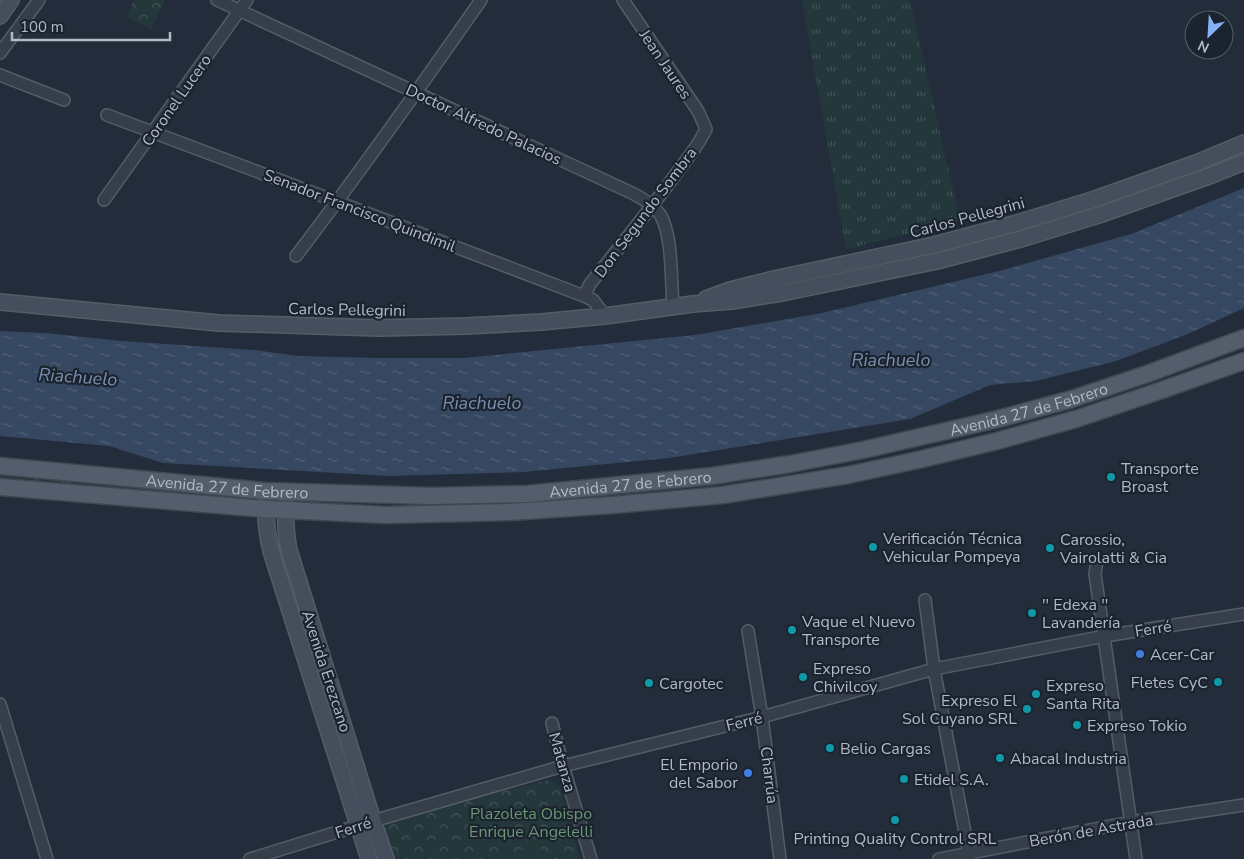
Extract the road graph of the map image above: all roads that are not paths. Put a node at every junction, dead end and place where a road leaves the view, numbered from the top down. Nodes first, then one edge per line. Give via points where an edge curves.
1 (11, 0) edge
2 (39, 0) edge
3 (217, 0) edge
4 (247, 0) edge
5 (481, 0) edge
6 (623, 0) edge
7 (239, 10) junction
8 (0, 16) edge
9 (0, 53) edge
10 (0, 75) edge
11 (416, 93) junction
12 (64, 100) dead end
13 (107, 115) dead end
14 (706, 129) joint
15 (153, 133) junction
16 (1244, 143) edge
17 (1244, 162) edge
18 (104, 200) dead end
19 (338, 202) junction
20 (652, 206) junction
21 (296, 256) dead end
22 (584, 296) junction
23 (0, 302) edge
24 (693, 304) junction
25 (673, 308) junction
26 (605, 316) junction
27 (1244, 338) edge
28 (1244, 361) edge
29 (1072, 399) junction
30 (1076, 419) junction
31 (0, 466) edge
32 (0, 487) edge
33 (265, 491) junction
34 (286, 492) junction
35 (265, 509) junction
36 (285, 510) junction
37 (1097, 561) dead end
38 (925, 600) dead end
39 (1244, 614) edge
40 (748, 631) dead end
41 (1105, 636) junction
42 (934, 668) junction
43 (0, 704) edge
44 (762, 717) junction
45 (552, 723) dead end
46 (563, 766) junction
47 (1244, 805) edge
48 (373, 821) junction
49 (1130, 822) junction
50 (358, 826) junction
51 (969, 856) edge
52 (47, 859) edge
53 (250, 859) edge
54 (369, 859) edge
55 (386, 859) edge
56 (591, 859) edge
57 (780, 859) edge
58 (939, 859) edge
59 (1136, 859) edge

1 - 8 main road
2 - 9 street
3 - 7 street, Doctor Alfredo Palacios
4 - 7 street, Coronel Lucero
5 - 11 street
6 - 14 street, Jean Jaures via 698,111
7 - 11 street, Doctor Alfredo Palacios
7 - 15 street, Coronel Lucero
10 - 12 street
11 - 19 street
11 - 20 street, Doctor Alfredo Palacios via 634,194
13 - 15 street, Senador Francisco Quindimil
14 - 20 street, Don Segundo Sombra
15 - 18 street, Coronel Lucero
15 - 19 street, Senador Francisco Quindimil
16 - 24 main road, Carlos Pellegrini via 1095,199 1017,223 934,245 774,279
17 - 24 main road, Carlos Pellegrini via 1099,215 937,261 732,302
19 - 21 street
19 - 22 street, Senador Francisco Quindimil
20 - 22 street, Don Segundo Sombra
20 - 25 street, Doctor Alfredo Palacios via 667,232
22 - 26 street, Senador Francisco Quindimil via 593,300
23 - 26 main road, Carlos Pellegrini via 219,323 378,328 466,326
24 - 25 main road, Carlos Pellegrini
25 - 26 main road, Carlos Pellegrini
27 - 29 main road, Avenida 27 de Febrero
28 - 30 main road, Avenida 27 de Febrero
29 - 30 main road
29 - 34 main road, Avenida 27 de Febrero via 863,450 712,476 527,494 432,496
30 - 36 main road, Avenida 27 de Febrero via 918,460 723,495 510,512 386,515
31 - 33 main road, Avenida 27 de Febrero
32 - 35 main road, Avenida 27 de Febrero
33 - 34 main road, Avenida 27 de Febrero
33 - 35 main road, Avenida Erezcano
34 - 36 main road, Avenida Erezcano
35 - 36 main road, Avenida 27 de Febrero
35 - 50 main road, Avenida Erezcano via 271,552
36 - 48 main road, Avenida Erezcano via 289,550
37 - 41 street via 1095,574
38 - 42 street
39 - 41 street, Ferré
40 - 44 street, Charrúa
41 - 42 street, Ferré
41 - 49 street
42 - 44 street, Ferré
42 - 51 street
43 - 52 street
44 - 46 street, Ferré
44 - 57 street, Charrúa
45 - 46 street, Matanza
46 - 48 street, Ferré
46 - 56 street, Matanza
47 - 49 street, Berón de Astrada
48 - 50 street, Ferré
48 - 55 main road, Avenida Erezcano
49 - 51 street, Berón de Astrada
49 - 59 street
50 - 53 street, Ferré
50 - 54 main road, Avenida Erezcano
51 - 58 street, Berón de Astrada

